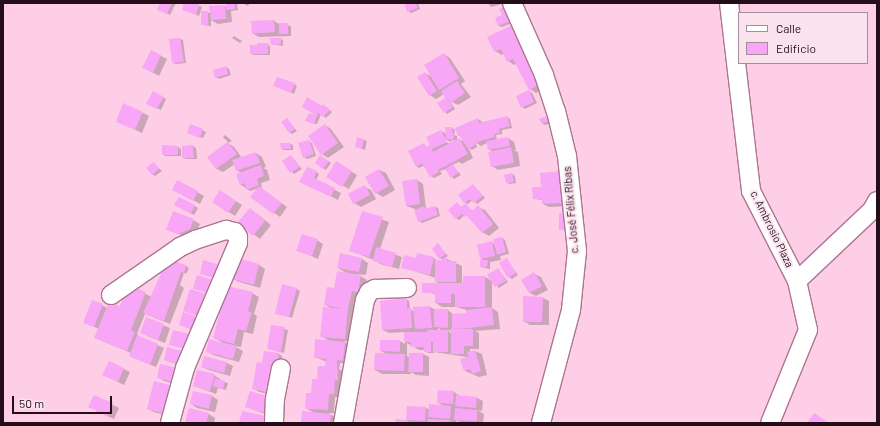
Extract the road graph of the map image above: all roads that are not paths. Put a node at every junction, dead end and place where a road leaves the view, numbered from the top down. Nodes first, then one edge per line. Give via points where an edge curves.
1 (512, 3) edge
2 (730, 3) edge
3 (877, 201) edge
4 (797, 282) junction
5 (407, 288) dead end
6 (111, 295) dead end
7 (281, 369) dead end
8 (170, 423) edge
9 (274, 423) edge
10 (343, 423) edge
11 (541, 423) edge
12 (770, 423) edge

1 - 11 street, c. José Félix Ribas via 544,75 556,110 567,156 576,252 571,310
2 - 4 street, c. Ambrosio Plaza via 751,191
3 - 4 street via 872,210
4 - 12 street, c. Ambrosio Plaza via 808,330
5 - 10 street via 381,288 369,292 367,296
6 - 8 street via 194,240 226,230 235,232 238,237 238,243 185,368
7 - 9 street via 275,399

